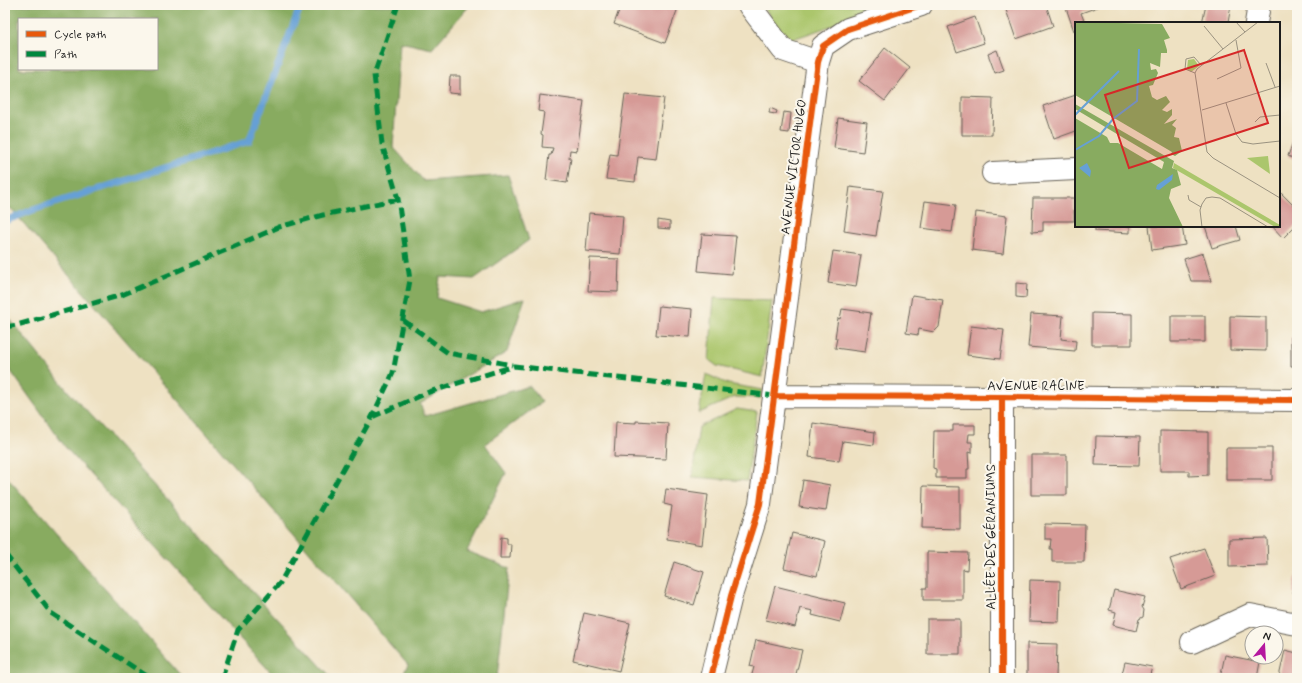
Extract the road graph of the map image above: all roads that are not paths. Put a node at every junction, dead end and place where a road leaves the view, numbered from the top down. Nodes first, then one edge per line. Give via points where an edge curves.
1 (749, 5) edge
2 (921, 5) edge
3 (1259, 5) edge
4 (894, 9) edge
5 (1256, 22) edge
6 (818, 62) junction
7 (1075, 169) edge
8 (993, 173) dead end
9 (775, 396) junction
10 (1002, 397) junction
11 (1297, 400) edge
12 (1297, 624) edge
13 (1192, 642) dead end
14 (711, 678) edge
15 (1002, 678) edge

1 - 6 street via 783,50
2 - 4 street, AVENUE VICTOR HUGO
3 - 5 street
4 - 6 street, AVENUE VICTOR HUGO via 848,29 823,46
6 - 9 street, AVENUE VICTOR HUGO
7 - 8 street
9 - 10 street, AVENUE RACINE
9 - 14 street, AVENUE VICTOR HUGO via 760,504 731,596
10 - 11 street, AVENUE RACINE
10 - 15 street, ALLÉE DES GÉRANIUMS
12 - 13 street via 1250,615

